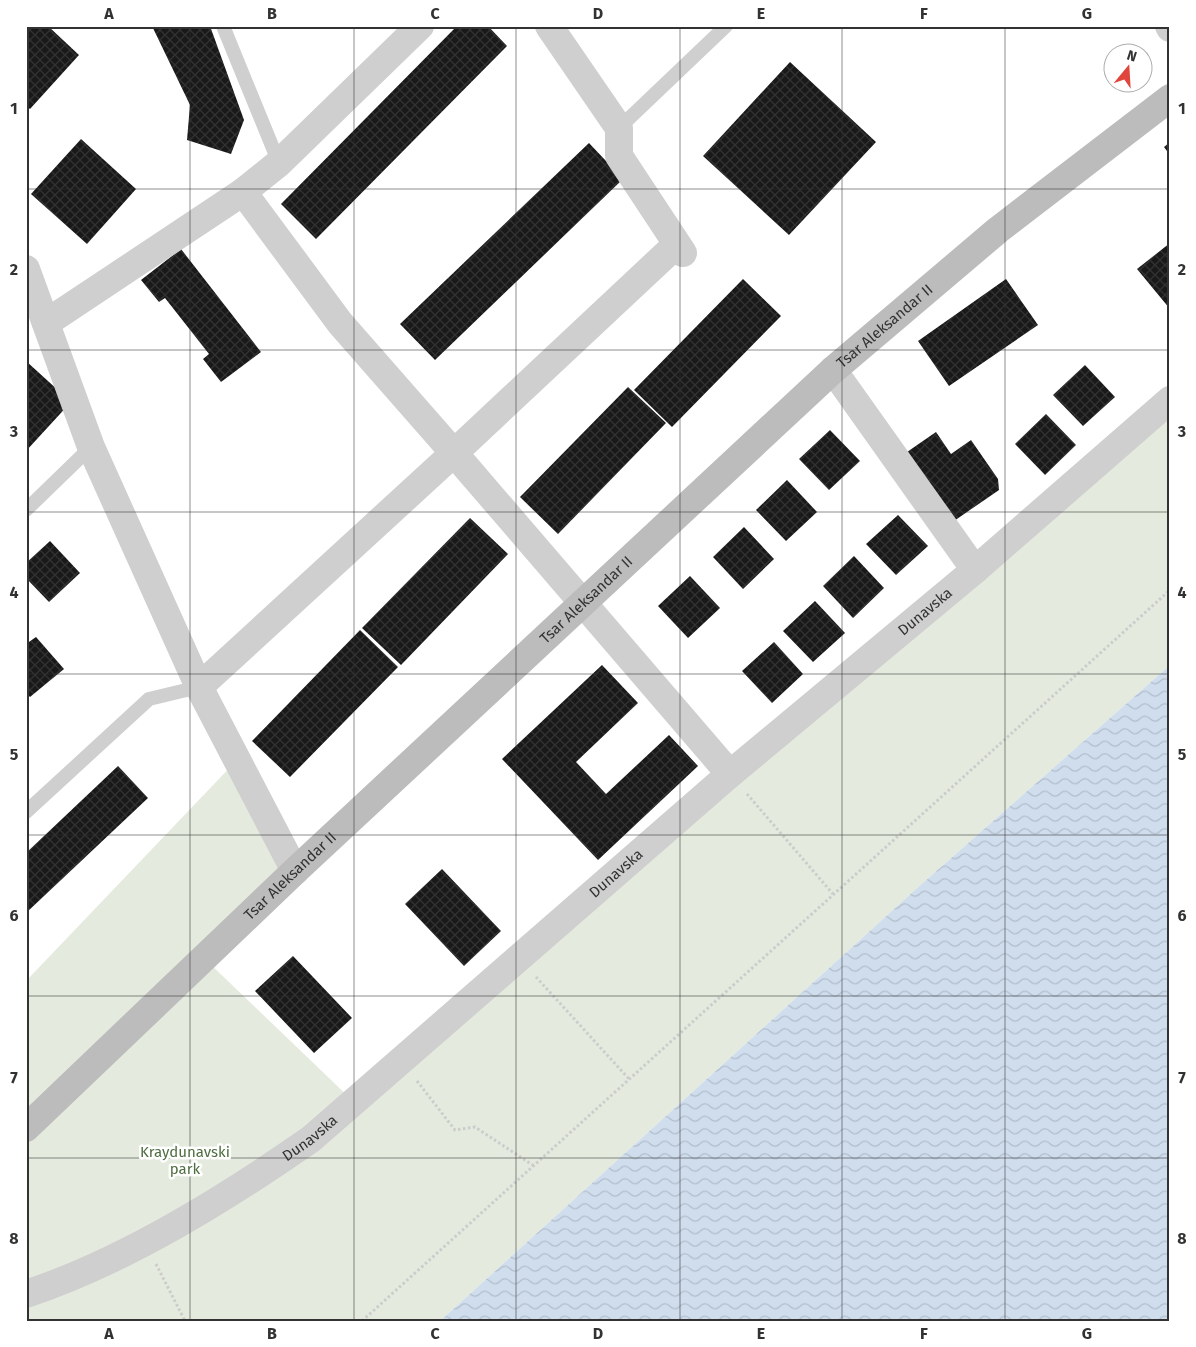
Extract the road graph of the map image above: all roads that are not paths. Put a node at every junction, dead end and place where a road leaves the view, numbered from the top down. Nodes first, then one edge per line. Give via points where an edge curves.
1 (223, 26) edge
2 (420, 26) edge
3 (549, 26) edge
4 (726, 26) edge
5 (1170, 98) edge
6 (618, 128) junction
7 (279, 162) junction
8 (243, 192) junction
9 (26, 269) edge
10 (46, 323) junction
11 (833, 370) junction
12 (1170, 400) edge
13 (92, 447) junction
14 (454, 453) junction
15 (26, 510) edge
16 (975, 570) junction
17 (584, 602) junction
18 (199, 687) junction
19 (730, 774) junction
20 (26, 812) edge
21 (295, 871) junction
22 (26, 1128) edge
23 (26, 1294) edge

1 - 7 lane
2 - 7 street
3 - 6 street
4 - 6 lane
5 - 11 street, Tsar Aleksandar II via 998,230
6 - 14 street via 619,156 679,249
7 - 8 street
8 - 10 street
8 - 14 street via 340,323
9 - 10 street
10 - 13 street
11 - 16 street
11 - 17 street, Tsar Aleksandar II
12 - 16 street, Dunavska
13 - 15 lane
13 - 18 street
14 - 17 street
14 - 18 street
16 - 19 street, Dunavska
17 - 19 street
17 - 21 street, Tsar Aleksandar II
18 - 20 lane via 149,699
18 - 21 street
19 - 23 street, Dunavska via 310,1140 253,1180 143,1242
21 - 22 street, Tsar Aleksandar II

